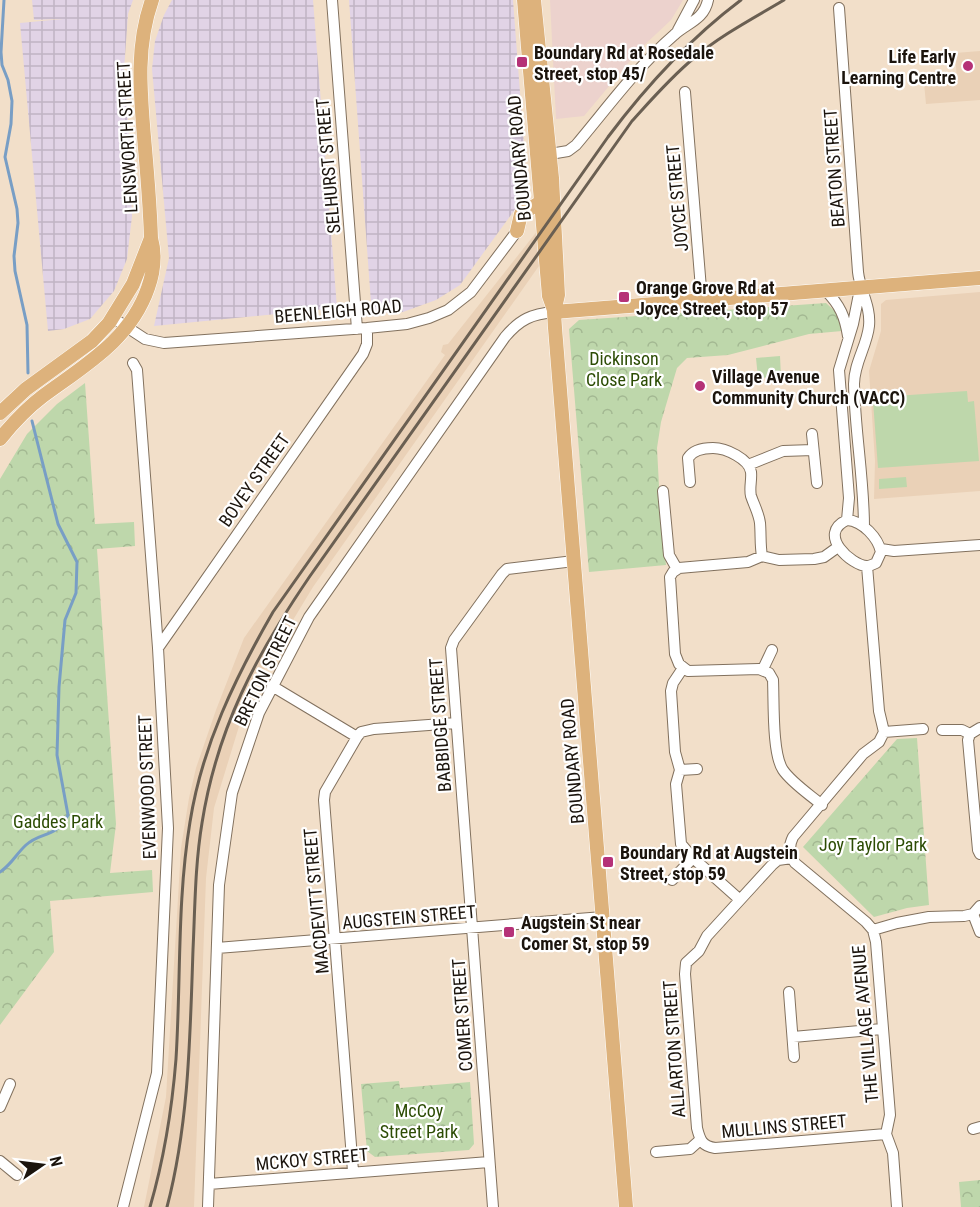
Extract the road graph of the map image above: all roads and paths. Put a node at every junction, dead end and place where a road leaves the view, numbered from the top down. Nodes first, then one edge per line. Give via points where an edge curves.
1 (152, 0) edge
2 (332, 0) edge
3 (524, 0) edge
4 (534, 0) edge
5 (694, 0) edge
6 (708, 0) edge
7 (838, 9) dead end
8 (676, 32) junction
9 (685, 92) dead end
10 (550, 154) junction
11 (541, 202) junction
12 (517, 231) joint
13 (151, 238) junction
14 (980, 278) edge
15 (860, 289) junction
16 (826, 291) junction
17 (702, 301) junction
18 (554, 312) junction
19 (113, 318) junction
20 (127, 328) junction
21 (362, 329) junction
22 (848, 336) junction
23 (133, 363) dead end
24 (0, 413) edge
25 (2, 433) edge
26 (812, 434) dead end
27 (813, 450) junction
28 (748, 465) junction
29 (690, 482) dead end
30 (817, 483) dead end
31 (663, 491) dead end
32 (847, 520) junction
33 (864, 527) junction
34 (980, 545) edge
35 (838, 547) junction
36 (881, 549) junction
37 (762, 556) junction
38 (574, 561) junction
39 (867, 566) junction
40 (678, 569) junction
41 (158, 648) junction
42 (772, 650) dead end
43 (683, 668) junction
44 (763, 669) junction
45 (272, 686) junction
46 (456, 723) junction
47 (923, 729) dead end
48 (942, 730) dead end
49 (975, 731) edge
50 (884, 732) junction
51 (357, 737) junction
52 (697, 769) dead end
53 (680, 770) junction
54 (822, 805) junction
55 (980, 854) edge
56 (693, 858) junction
57 (792, 858) junction
58 (672, 880) dead end
59 (740, 899) junction
60 (977, 910) edge
61 (603, 917) junction
62 (472, 928) junction
63 (873, 930) junction
64 (980, 932) edge
65 (336, 939) junction
66 (217, 948) junction
67 (789, 992) dead end
68 (882, 1029) junction
69 (793, 1037) junction
70 (795, 1057) dead end
71 (10, 1084) dead end
72 (0, 1107) edge
73 (886, 1134) junction
74 (700, 1140) junction
75 (656, 1152) dead end
76 (0, 1161) edge
77 (489, 1162) junction
78 (353, 1172) junction
79 (17, 1175) dead end
80 (209, 1184) junction
81 (123, 1207) edge
82 (208, 1207) edge
83 (493, 1207) edge
84 (626, 1207) edge
85 (897, 1207) edge

1 - 13 main road, LENSWORTH STREET via 141,43 139,72
2 - 21 street, SELHURST STREET
3 - 11 main road, BOUNDARY ROAD
4 - 10 main road, BOUNDARY ROAD
5 - 8 street
6 - 8 street via 701,16
7 - 15 street, BEATON STREET
8 - 10 street via 637,70 576,145 568,151
9 - 17 street, JOYCE STREET
10 - 18 main road, BOUNDARY ROAD via 558,295
11 - 12 main road via 521,214
11 - 18 main road, BOUNDARY ROAD via 549,296
12 - 21 street, BEENLEIGH ROAD via 471,292 456,305 418,321
13 - 19 main road, LENSWORTH STREET via 133,284
13 - 20 main road, LENSWORTH STREET via 155,255 150,282
14 - 15 main road
15 - 16 main road
15 - 22 street
15 - 33 street via 868,304 869,322 854,383 864,483
16 - 17 main road
16 - 22 street via 838,303
17 - 18 main road
18 - 38 main road, BOUNDARY ROAD
18 - 45 street, BRETON STREET via 525,318 505,337 309,617
19 - 20 street, BEENLEIGH ROAD
19 - 24 main road via 92,340
20 - 21 street, BEENLEIGH ROAD via 149,340 165,343
20 - 25 main road via 100,356
21 - 41 street, BOVEY STREET via 367,345 363,354
22 - 32 street via 839,370 849,498
23 - 41 street, EVENWOOD STREET via 137,370
26 - 27 street
27 - 28 street via 783,451
27 - 30 street
28 - 29 street via 722,449 697,450 688,458
28 - 37 street
31 - 40 street via 669,555
32 - 33 street
32 - 35 street via 834,536
33 - 36 street
34 - 36 street
35 - 37 street via 814,559 779,560
35 - 39 street
36 - 39 street via 879,561
37 - 40 street via 748,562
38 - 46 street, BABBIDGE STREET via 515,567 502,574 451,648
38 - 61 main road, BOUNDARY ROAD
39 - 50 street
40 - 43 street via 670,577 676,658
41 - 81 street, EVENWOOD STREET via 168,828 157,1073
42 - 44 street
43 - 44 street
43 - 53 street via 671,691
44 - 54 street via 773,680 776,747 781,766
45 - 51 street
45 - 66 street, BRETON STREET via 232,793 219,885
46 - 51 street via 374,729
46 - 62 street, BABBIDGE STREET
47 - 50 street
48 - 49 street
49 - 55 street via 968,740
50 - 54 street
51 - 65 street, MACDEVITT STREET via 324,800
52 - 53 street
53 - 56 street via 676,784 680,838
54 - 57 street via 791,841
56 - 58 street
56 - 59 street
57 - 59 street, ALLARTON STREET via 776,862
57 - 63 street, THE VILLAGE AVENUE
59 - 74 street, ALLARTON STREET via 685,968
60 - 63 street
60 - 64 street
61 - 62 street, AUGSTEIN STREET
61 - 84 main road, BOUNDARY ROAD
62 - 65 street, AUGSTEIN STREET
62 - 77 street, COMER STREET
63 - 68 street, THE VILLAGE AVENUE
65 - 66 street, AUGSTEIN STREET
65 - 78 street, MACDEVITT STREET
66 - 80 street, BRETON STREET
67 - 69 street
68 - 69 street
68 - 73 street, THE VILLAGE AVENUE via 890,1115
69 - 70 street
71 - 72 street
73 - 74 street, MULLINS STREET via 716,1149
73 - 85 street via 893,1153
74 - 75 street, MULLINS STREET via 690,1149
76 - 79 street
77 - 78 street, MCKOY STREET
77 - 83 street, COMER STREET
78 - 80 street, MCKOY STREET
80 - 82 street, BRETON STREET

